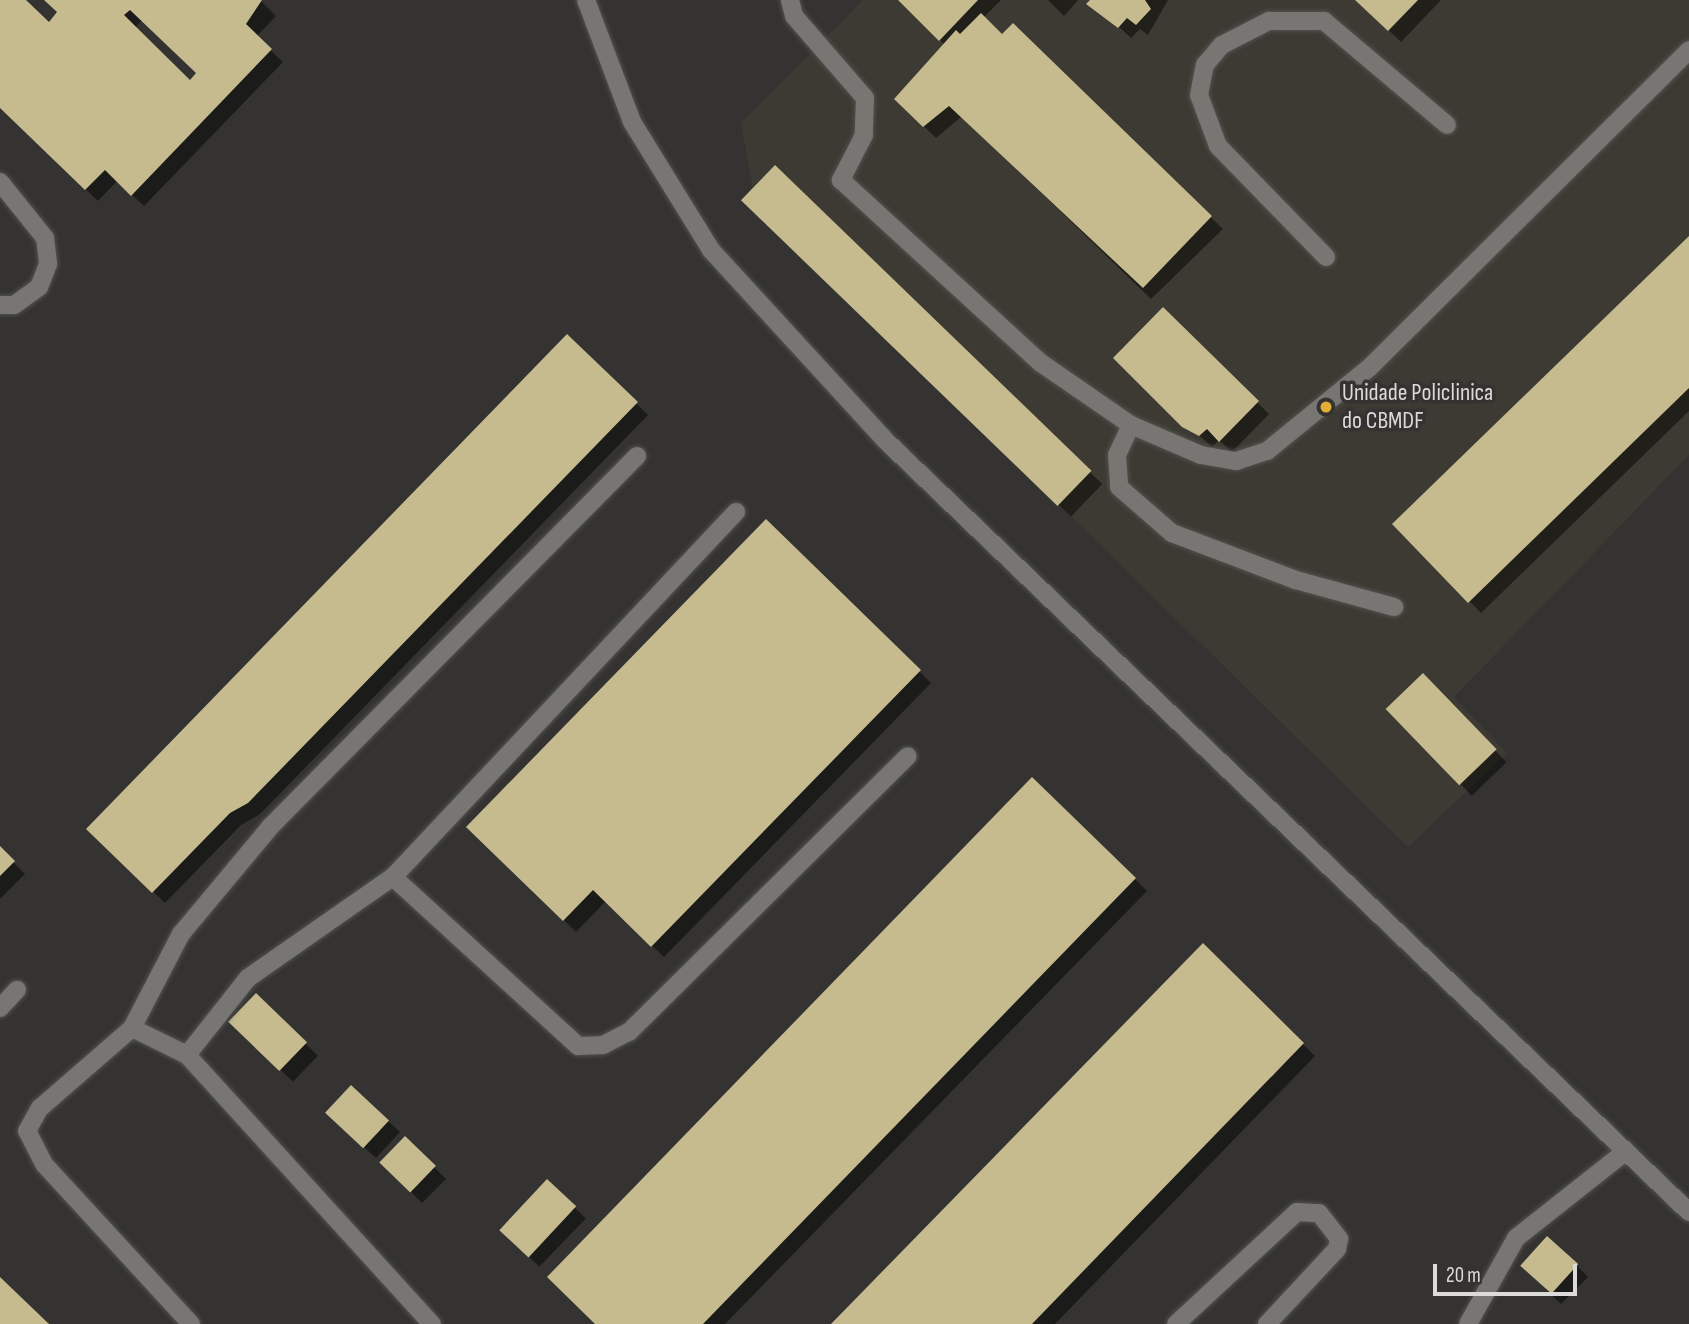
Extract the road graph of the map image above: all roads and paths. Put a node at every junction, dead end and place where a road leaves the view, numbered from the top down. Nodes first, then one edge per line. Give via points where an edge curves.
1 (586, 0) edge
2 (790, 0) edge
3 (1689, 50) edge
4 (1447, 125) dead end
5 (0, 182) edge
6 (1326, 257) dead end
7 (0, 305) edge
8 (1131, 425) junction
9 (637, 456) dead end
10 (736, 512) dead end
11 (1394, 607) dead end
12 (908, 756) dead end
13 (393, 877) junction
14 (17, 990) dead end
15 (0, 1008) edge
16 (132, 1028) junction
17 (187, 1055) junction
18 (1626, 1151) junction
19 (1689, 1212) edge
20 (191, 1324) edge
21 (432, 1324) edge
22 (1176, 1324) edge
23 (1267, 1324) edge
24 (1468, 1324) edge

1 - 18 lane via 632,122 710,250 884,439
2 - 8 lane via 794,16 865,98 864,135 841,180 1041,363
3 - 8 lane via 1370,367 1267,451 1236,461 1216,458
4 - 6 lane via 1324,21 1269,21 1222,45 1205,65 1199,95 1218,146
5 - 7 lane via 45,238 48,264 38,287 14,305
8 - 11 lane via 1117,455 1119,486 1172,533 1296,580
9 - 16 lane via 270,827 181,934
10 - 13 lane
12 - 13 lane via 629,1032 603,1045 578,1046
13 - 17 lane via 248,978
14 - 15 lane
16 - 17 lane
16 - 20 lane via 40,1108 27,1131 44,1164
17 - 21 lane
18 - 19 lane
18 - 24 lane via 1516,1238
22 - 23 lane via 1297,1212 1319,1213 1339,1239 1337,1249

